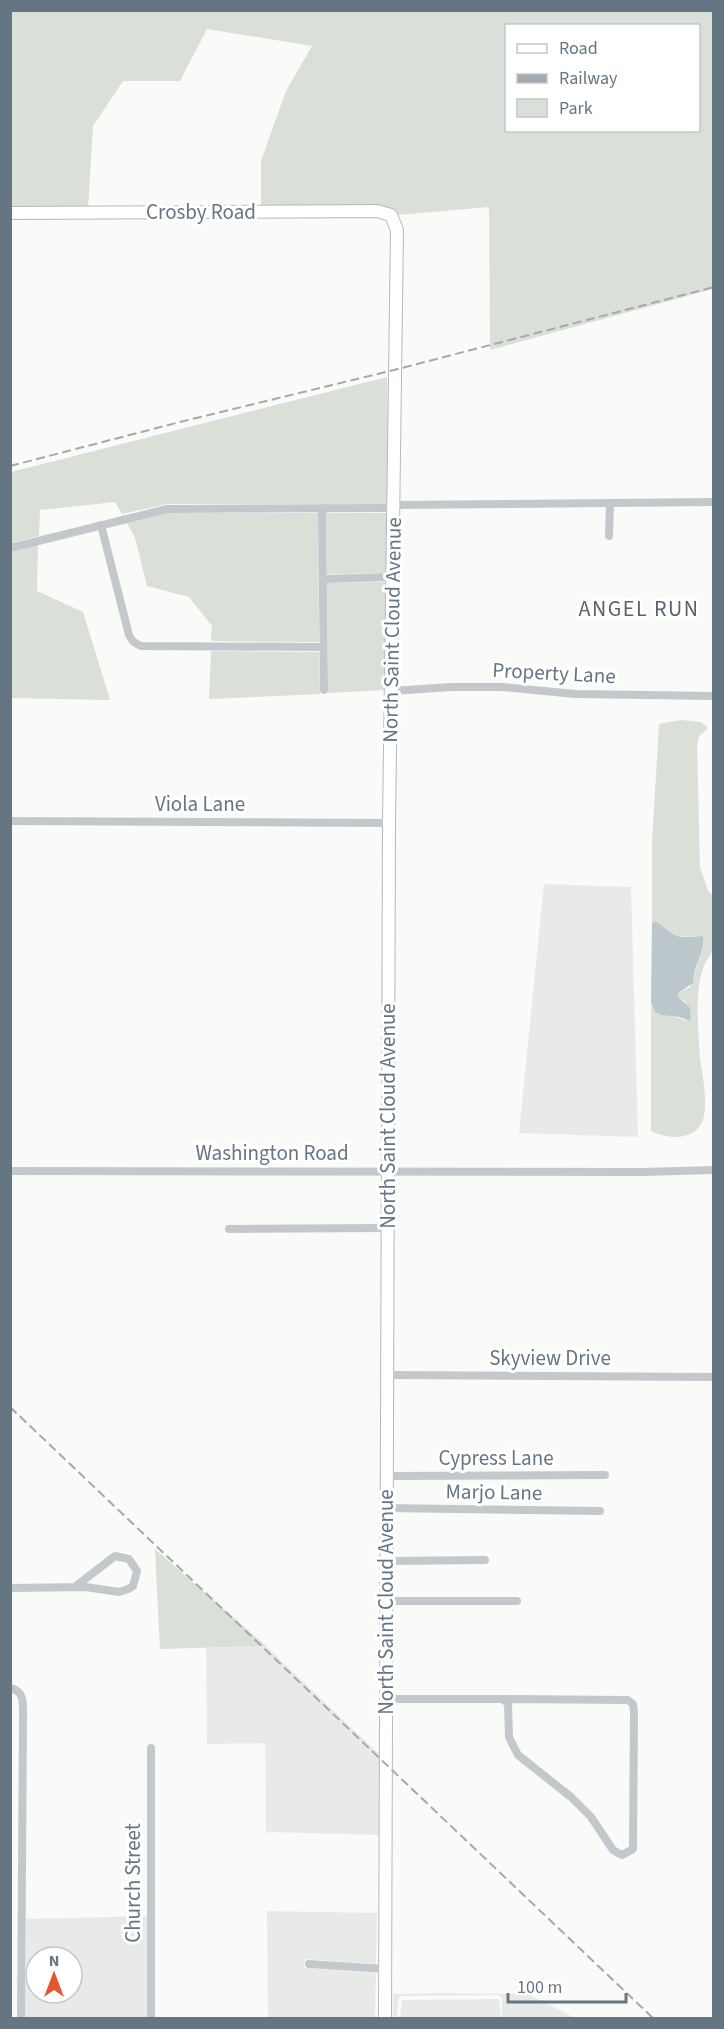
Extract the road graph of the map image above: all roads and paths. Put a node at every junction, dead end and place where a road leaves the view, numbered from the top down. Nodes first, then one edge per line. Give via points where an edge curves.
1 (10, 213) edge
2 (391, 215) joint
3 (714, 502) edge
4 (610, 503) junction
5 (393, 506) junction
6 (322, 508) junction
7 (101, 525) junction
8 (609, 536) dead end
9 (10, 548) edge
10 (393, 577) junction
11 (323, 579) junction
12 (323, 647) junction
13 (324, 690) dead end
14 (392, 691) junction
15 (714, 696) edge
16 (10, 821) edge
17 (389, 824) junction
18 (10, 1170) edge
19 (714, 1170) edge
20 (388, 1171) junction
21 (388, 1228) junction
22 (229, 1229) dead end
23 (387, 1375) junction
24 (714, 1377) edge
25 (605, 1475) dead end
26 (387, 1476) junction
27 (386, 1508) junction
28 (600, 1511) dead end
29 (485, 1560) dead end
30 (387, 1561) junction
31 (76, 1586) junction
32 (10, 1588) edge
33 (386, 1601) junction
34 (517, 1601) dead end
35 (10, 1688) edge
36 (386, 1699) junction
37 (502, 1699) junction
38 (151, 1748) dead end
39 (309, 1964) dead end
40 (385, 1969) junction
41 (21, 2019) edge
42 (151, 2019) edge
43 (385, 2019) edge

1 - 2 street, Crosby Road via 377,211
2 - 5 street, North Saint Cloud Avenue via 397,230
3 - 4 street
4 - 5 street
4 - 8 street
5 - 6 street
5 - 10 street, North Saint Cloud Avenue
6 - 7 street via 167,509
6 - 11 street
7 - 9 street
7 - 12 street via 129,634 135,644
10 - 11 street
10 - 14 street, North Saint Cloud Avenue
11 - 12 street
12 - 13 street
14 - 15 street, Property Lane via 503,687 575,694
14 - 17 street, North Saint Cloud Avenue
16 - 17 street, Viola Lane
17 - 20 street, North Saint Cloud Avenue
18 - 20 street, Washington Road
19 - 20 street, Washington Road
20 - 21 street, North Saint Cloud Avenue
21 - 22 street
21 - 23 street, North Saint Cloud Avenue
23 - 24 street, Skyview Drive
23 - 26 street, North Saint Cloud Avenue
25 - 26 street, Cypress Lane
26 - 27 street, North Saint Cloud Avenue
27 - 28 street, Marjo Lane
27 - 30 street, North Saint Cloud Avenue
29 - 30 street
30 - 33 street, North Saint Cloud Avenue
31 - 31 street via 123,1591 133,1586 137,1571 129,1559 115,1556
31 - 32 street
33 - 34 street
33 - 36 street, North Saint Cloud Avenue
35 - 41 street via 22,1697 23,1716
36 - 37 street
36 - 40 street, North Saint Cloud Avenue
37 - 37 street via 508,1703 509,1737 518,1755 571,1797 613,1850 622,1855 633,1849 633,1704 628,1700
38 - 42 street, Church Street
39 - 40 street
40 - 43 street, North Saint Cloud Avenue

